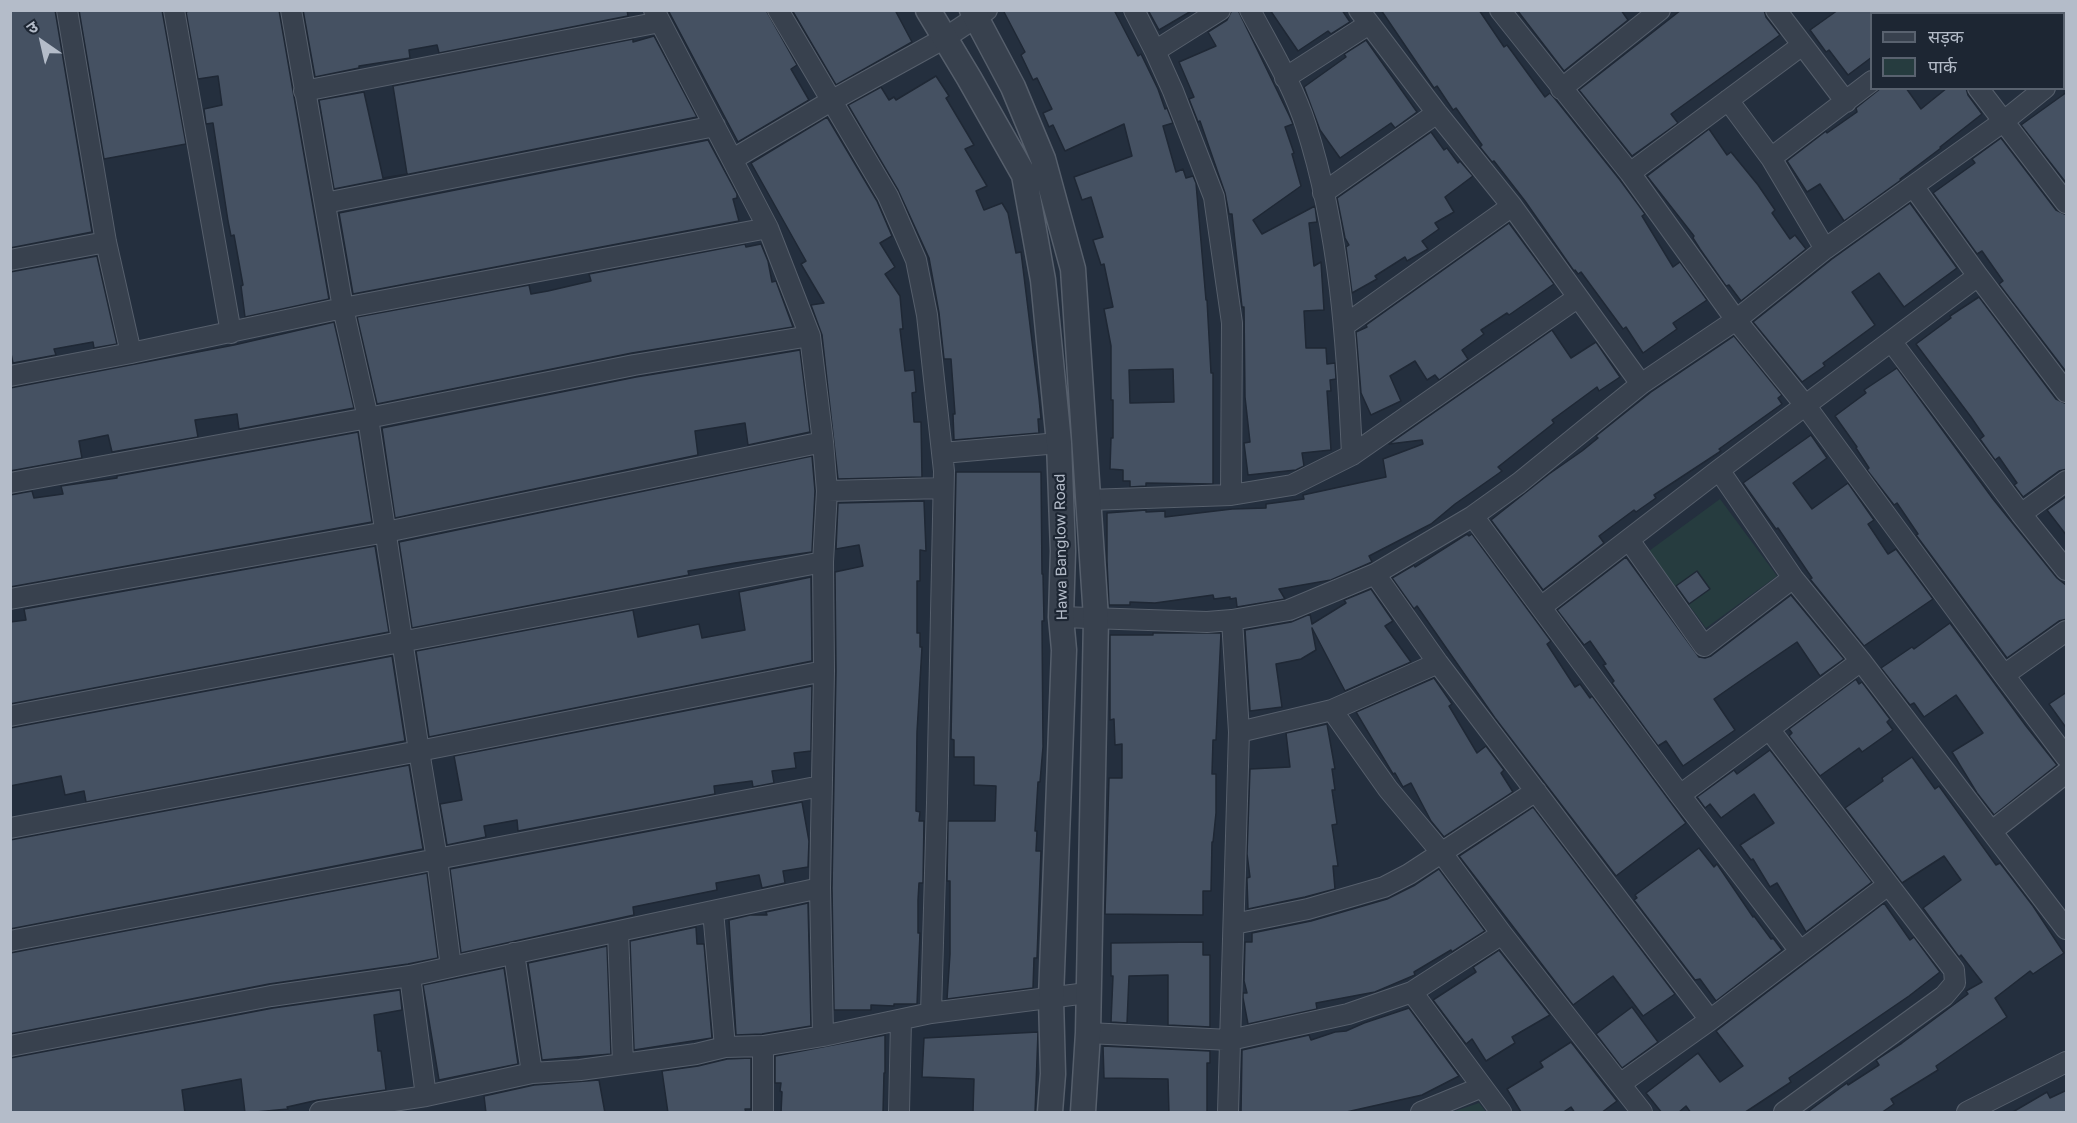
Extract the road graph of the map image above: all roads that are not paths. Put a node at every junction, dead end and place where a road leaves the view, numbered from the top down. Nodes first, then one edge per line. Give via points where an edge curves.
1 (66, 10) edge
2 (174, 10) edge
3 (291, 10) edge
4 (778, 10) edge
5 (927, 10) edge
6 (1134, 10) edge
7 (1220, 10) edge
8 (1250, 10) edge
9 (1500, 10) edge
10 (1776, 10) edge
11 (978, 13) edge
12 (1647, 14) edge
13 (657, 16) edge
14 (1364, 17) edge
15 (945, 38) junction
16 (1801, 46) junction
17 (1155, 51) junction
18 (1285, 78) junction
19 (1870, 83) edge
20 (1561, 89) junction
21 (1980, 90) edge
22 (2043, 90) edge
23 (304, 91) junction
24 (1728, 100) junction
25 (831, 101) junction
26 (1846, 102) junction
27 (1437, 113) junction
28 (2004, 121) junction
29 (715, 126) junction
30 (1772, 158) junction
31 (733, 159) junction
32 (1630, 173) junction
33 (1913, 186) junction
34 (1323, 193) junction
35 (325, 202) junction
36 (2067, 203) edge
37 (1512, 206) junction
38 (768, 228) junction
39 (106, 242) junction
40 (1825, 249) junction
41 (10, 260) edge
42 (1978, 276) junction
43 (1577, 298) junction
44 (343, 308) junction
45 (1736, 320) junction
46 (1345, 325) junction
47 (231, 333) junction
48 (810, 336) junction
49 (1891, 341) junction
50 (131, 353) junction
51 (10, 376) edge
52 (1641, 384) junction
53 (2067, 392) edge
54 (1805, 405) junction
55 (368, 418) junction
56 (823, 442) junction
57 (1059, 443) junction
58 (942, 453) junction
59 (1352, 455) junction
60 (1719, 470) junction
61 (2067, 481) edge
62 (10, 483) edge
63 (943, 488) junction
64 (827, 491) junction
65 (1231, 495) junction
66 (1088, 500) junction
67 (2021, 514) junction
68 (1473, 516) junction
69 (386, 532) junction
70 (1629, 540) junction
71 (823, 562) junction
72 (2067, 570) edge
73 (1375, 574) junction
74 (1793, 578) junction
75 (10, 599) edge
76 (1541, 607) junction
77 (1061, 617) junction
78 (1096, 618) junction
79 (1232, 620) junction
80 (2067, 631) edge
81 (403, 641) junction
82 (1861, 661) junction
83 (1438, 663) junction
84 (824, 671) junction
85 (2004, 675) junction
86 (1332, 710) junction
87 (10, 716) edge
88 (1768, 729) junction
89 (1239, 732) junction
90 (420, 751) junction
91 (2067, 757) edge
92 (2067, 773) edge
93 (821, 786) junction
94 (1536, 791) junction
95 (1680, 795) junction
96 (10, 828) edge
97 (1992, 831) junction
98 (1441, 852) junction
99 (437, 858) junction
100 (1888, 885) junction
101 (820, 888) junction
102 (713, 912) junction
103 (1234, 924) junction
104 (2067, 929) edge
105 (618, 932) junction
106 (1502, 934) junction
107 (10, 941) edge
108 (1800, 951) junction
109 (514, 953) junction
110 (451, 967) junction
111 (410, 976) junction
112 (1412, 992) junction
113 (1087, 993) junction
114 (1051, 998) junction
115 (931, 1013) junction
116 (901, 1020) junction
117 (1710, 1020) junction
118 (1088, 1033) junction
119 (823, 1036) junction
120 (1230, 1040) junction
121 (10, 1046) edge
122 (763, 1046) junction
123 (725, 1047) junction
124 (2067, 1062) edge
125 (623, 1064) junction
126 (532, 1073) junction
127 (1620, 1084) junction
128 (1482, 1087) junction
129 (426, 1096) junction
130 (388, 1107) edge
131 (320, 1113) edge
132 (763, 1113) edge
133 (899, 1113) edge
134 (1050, 1113) edge
135 (1083, 1113) edge
136 (1228, 1113) edge
137 (1422, 1113) edge
138 (1501, 1113) edge
139 (1642, 1113) edge
140 (1784, 1113) edge
141 (1967, 1113) edge

1 - 39 street
2 - 47 street
3 - 23 street
4 - 25 street
5 - 15 street, Hawa Banglow Road
6 - 17 street
7 - 17 street
8 - 18 street
9 - 20 street
10 - 16 street
11 - 15 street
11 - 66 street, Hawa Banglow Road via 1043,159 1073,269
12 - 20 street
13 - 23 street
13 - 29 street
14 - 18 street
14 - 27 street
15 - 25 street
15 - 57 street, Hawa Banglow Road via 1024,175 1043,280
16 - 24 street
16 - 26 street
17 - 65 street via 1214,197 1232,323
18 - 34 street via 1306,125
19 - 26 street
20 - 32 street
21 - 28 street
22 - 28 street
23 - 35 street
24 - 30 street
24 - 32 street
25 - 31 street
25 - 58 street via 888,196 916,260 927,315
26 - 30 street
27 - 34 street
27 - 37 street
28 - 33 street
28 - 36 street
29 - 31 street
29 - 35 street
30 - 40 street
31 - 38 street
32 - 45 street
33 - 40 street
33 - 42 street
34 - 46 street
35 - 44 street
37 - 43 street
37 - 46 street
38 - 44 street
38 - 48 street
39 - 41 street
39 - 50 street
40 - 45 street
42 - 49 street
42 - 53 street
43 - 52 street
43 - 59 street
44 - 47 street
44 - 55 street
45 - 52 street
45 - 54 street
46 - 59 street
47 - 50 street
48 - 55 street via 634,365
48 - 56 street
49 - 54 street
49 - 67 street
50 - 51 street
52 - 68 street
54 - 60 street
54 - 85 street
55 - 62 street
55 - 69 street
56 - 64 street
56 - 69 street
57 - 58 street
57 - 77 street, Hawa Banglow Road
58 - 63 street
59 - 65 street via 1292,485
60 - 70 street
60 - 74 street
61 - 67 street
63 - 64 street
63 - 115 street
64 - 71 street
65 - 66 street
66 - 78 street, Hawa Banglow Road
67 - 72 street
68 - 73 street
68 - 76 street
69 - 75 street
69 - 81 street
70 - 74 street via 1704,646
70 - 76 street
71 - 81 street
71 - 84 street
73 - 79 street via 1289,610
73 - 83 street
74 - 82 street
76 - 95 street
77 - 78 street
77 - 114 street, Hawa Banglow Road via 1064,650
78 - 79 street
78 - 113 street, Hawa Banglow Road
79 - 89 street
80 - 85 street
81 - 87 street
81 - 90 street
82 - 88 street
82 - 97 street
83 - 86 street
83 - 94 street
84 - 90 street
84 - 93 street
85 - 91 street
86 - 89 street
86 - 98 street via 1388,789
88 - 95 street
88 - 100 street
89 - 103 street
90 - 96 street
90 - 99 street
92 - 97 street
93 - 99 street
93 - 101 street
94 - 98 street
94 - 117 street
95 - 108 street
97 - 104 street
98 - 103 street via 1384,887 1308,909
98 - 106 street
99 - 107 street
99 - 110 street
100 - 108 street
100 - 140 street via 1954,970 1955,983 1944,996
101 - 102 street
101 - 119 street
102 - 105 street
102 - 123 street
103 - 120 street
105 - 109 street
105 - 125 street
106 - 112 street
106 - 127 street
108 - 117 street
109 - 110 street
109 - 126 street
110 - 111 street
111 - 121 street via 271,996
111 - 129 street
112 - 120 street via 1348,1014
112 - 128 street
113 - 114 street
113 - 118 street, Hawa Banglow Road
114 - 115 street
114 - 134 street, Hawa Banglow Road
115 - 116 street
116 - 119 street
116 - 133 street
117 - 127 street
118 - 120 street
118 - 135 street, Hawa Banglow Road
119 - 122 street
120 - 136 street
122 - 123 street
122 - 132 street
123 - 125 street
124 - 141 street
125 - 126 street
126 - 129 street
127 - 139 street
128 - 137 street
128 - 138 street
129 - 130 street
130 - 131 street

